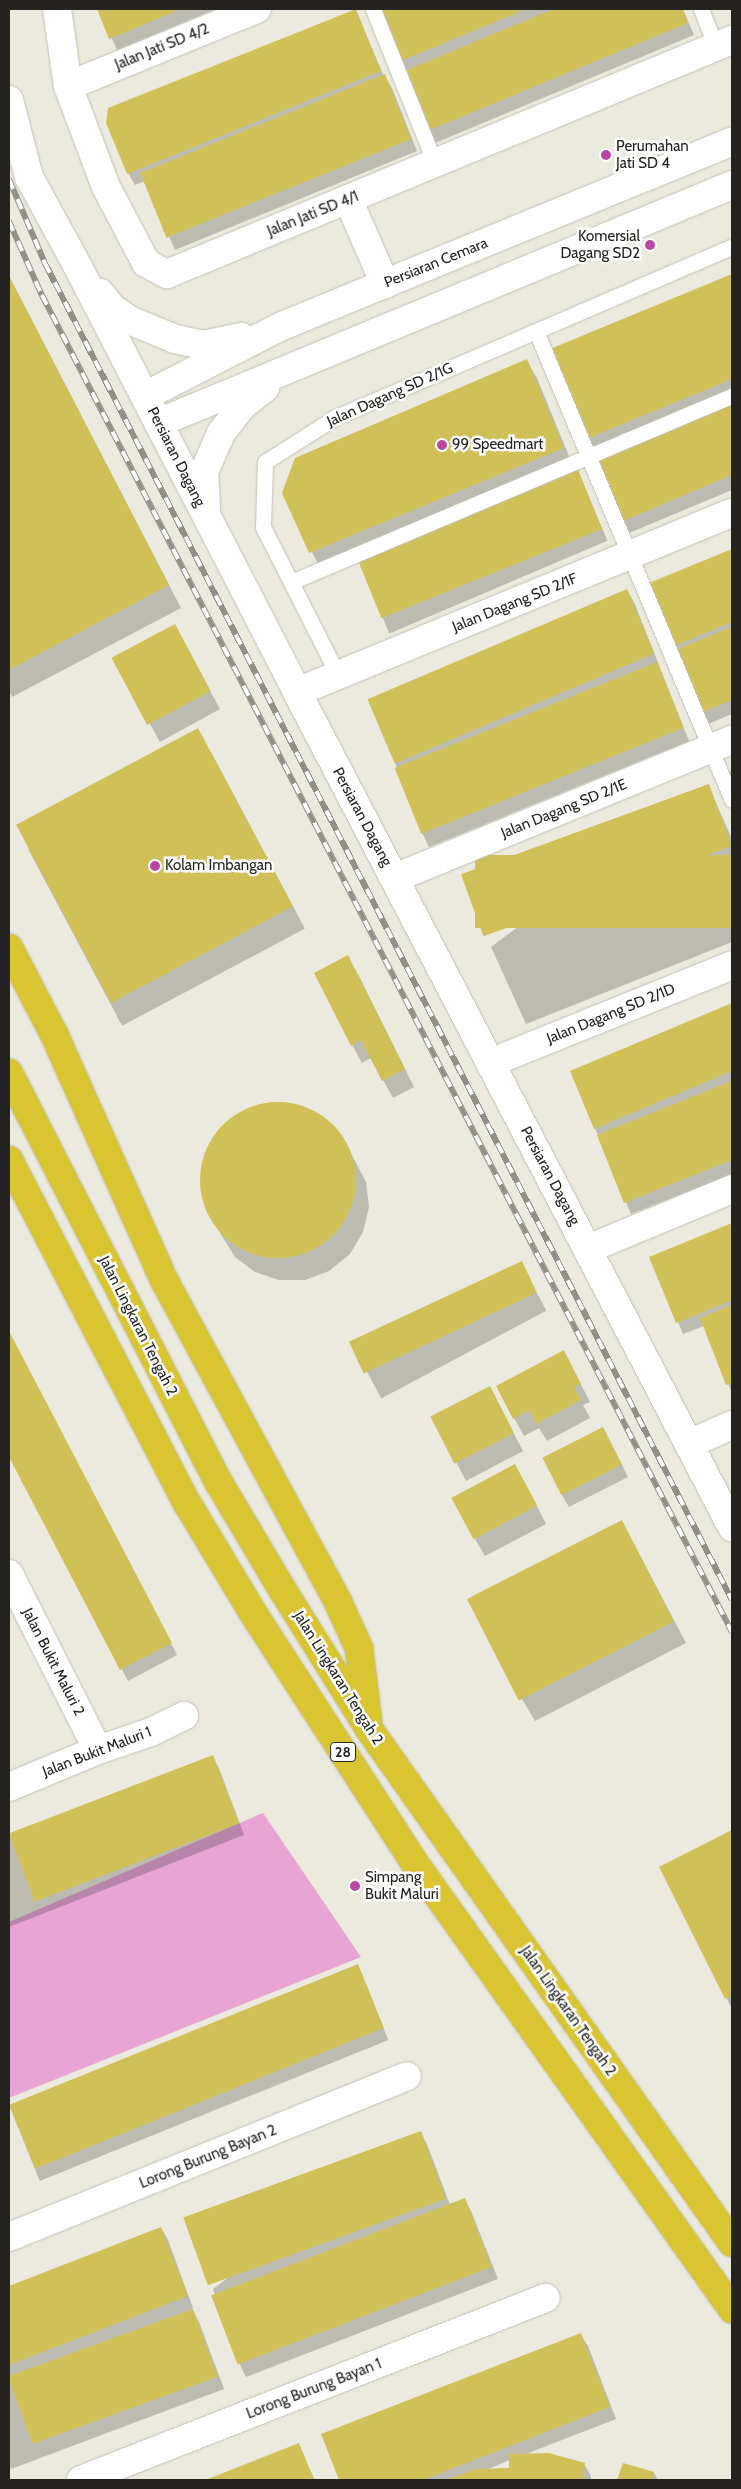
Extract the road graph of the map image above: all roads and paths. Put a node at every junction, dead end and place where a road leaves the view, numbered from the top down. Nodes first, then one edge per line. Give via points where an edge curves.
1 (57, 9) edge
2 (256, 9) edge
3 (373, 9) edge
4 (701, 9) edge
5 (724, 43) edge
6 (68, 86) junction
7 (9, 100) edge
8 (732, 141) edge
9 (435, 164) junction
10 (732, 185) edge
11 (348, 200) junction
12 (732, 247) edge
13 (78, 267) junction
14 (385, 284) junction
15 (282, 326) junction
16 (536, 331) junction
17 (295, 366) junction
18 (145, 396) junction
19 (732, 396) edge
20 (158, 423) junction
21 (589, 456) junction
22 (732, 514) edge
23 (207, 518) junction
24 (630, 556) junction
25 (291, 582) junction
26 (338, 675) junction
27 (297, 692) junction
28 (721, 744) edge
29 (732, 800) edge
30 (395, 878) junction
31 (9, 948) edge
32 (732, 966) edge
33 (490, 1063) junction
34 (9, 1074) edge
35 (9, 1160) edge
36 (732, 1189) edge
37 (588, 1248) junction
38 (732, 1425) edge
39 (689, 1444) junction
40 (732, 1527) edge
41 (9, 1574) edge
42 (184, 1716) dead end
43 (369, 1729) junction
44 (98, 1750) junction
45 (9, 1787) edge
46 (407, 2076) dead end
47 (9, 2237) edge
48 (732, 2243) edge
49 (546, 2298) dead end
50 (732, 2309) edge
51 (81, 2480) edge

1 - 6 street, Jalan Jati SD 4/1
2 - 6 street, Jalan Jati SD 4/2
3 - 9 lane
4 - 5 lane
5 - 9 street, Jalan Jati SD 4/1
6 - 11 street, Jalan Jati SD 4/1 via 106,187 146,263 167,274
7 - 13 street, Persiaran Dagang via 29,177
8 - 14 street, Persiaran Cemara
9 - 11 street, Jalan Jati SD 4/1
10 - 17 street
11 - 14 street
12 - 16 lane, Jalan Dagang SD 2/1G
13 - 15 street via 112,308 129,320 175,339 203,344
13 - 18 street, Persiaran Dagang
14 - 15 street, Persiaran Cemara
15 - 18 street, Persiaran Cemara
16 - 21 lane
16 - 25 lane, Jalan Dagang SD 2/1G via 334,418 265,462 263,527
17 - 20 street
17 - 23 street via 243,405 221,433 204,472
18 - 20 street, Persiaran Dagang
19 - 21 lane
20 - 23 street, Persiaran Dagang
21 - 24 lane
21 - 25 lane
22 - 24 street, Jalan Dagang SD 2/1F
23 - 27 street, Persiaran Dagang
24 - 26 street, Jalan Dagang SD 2/1F
24 - 28 lane
25 - 26 lane, Jalan Dagang SD 2/1G
26 - 27 street, Jalan Dagang SD 2/1F
27 - 30 street, Persiaran Dagang
28 - 29 lane
28 - 30 street, Jalan Dagang SD 2/1E
30 - 33 street, Persiaran Dagang
31 - 43 highway via 54,1034 164,1280 338,1602 359,1648
32 - 33 street, Jalan Dagang SD 2/1D
33 - 37 street, Persiaran Dagang
34 - 43 highway, Jalan Lingkaran Tengah 2 / 28 via 219,1483
35 - 50 highway, 28 via 187,1503 253,1613 414,1862
36 - 37 street
37 - 39 street, Persiaran Dagang
38 - 39 street
39 - 40 street, Persiaran Dagang
41 - 44 street, Jalan Bukit Maluri 2
42 - 44 street, Jalan Bukit Maluri 1 via 151,1732
43 - 48 highway, Jalan Lingkaran Tengah 2 / 28
44 - 45 street, Jalan Bukit Maluri 1
46 - 47 street, Lorong Burung Bayan 2
49 - 51 street, Lorong Burung Bayan 1

